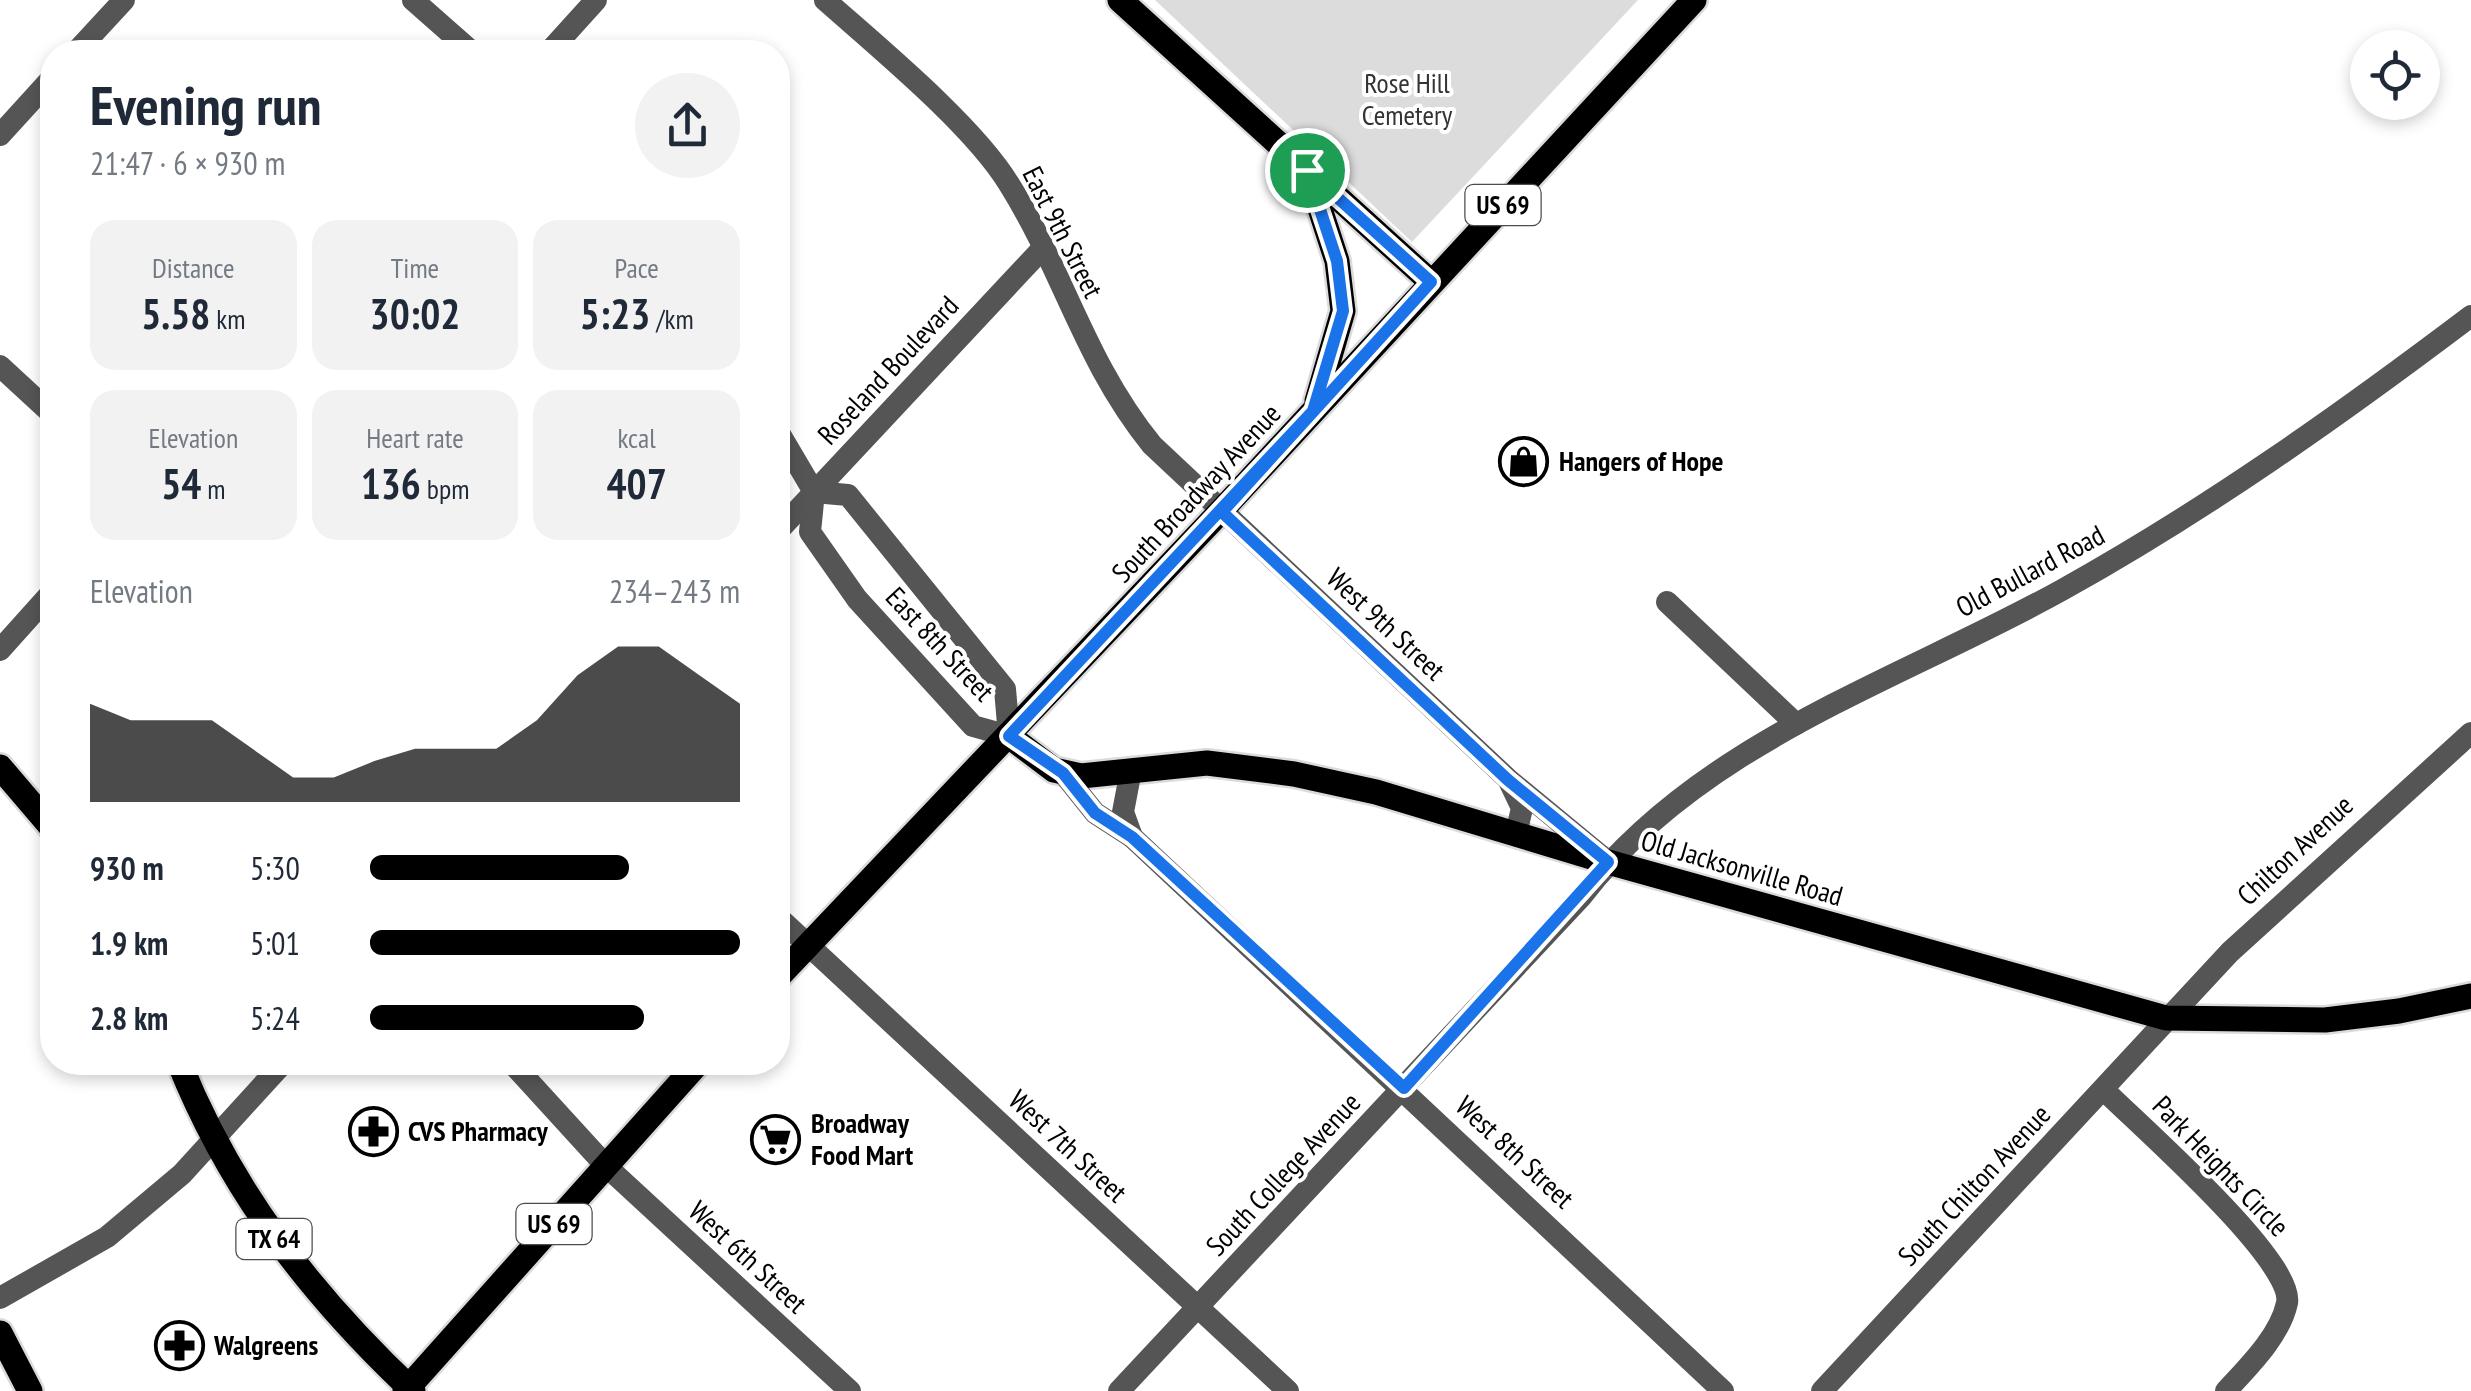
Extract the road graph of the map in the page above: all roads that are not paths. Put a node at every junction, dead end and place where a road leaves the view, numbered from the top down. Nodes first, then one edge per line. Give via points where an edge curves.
1 (124, 0) edge
2 (413, 0) edge
3 (596, 0) edge
4 (825, 0) edge
5 (1120, 0) edge
6 (1694, 0) edge
7 (95, 40) edge
8 (458, 40) edge
9 (559, 40) edge
10 (40, 93) edge
11 (0, 135) edge
12 (1307, 170) junction
13 (1042, 249) junction
14 (1431, 282) junction
15 (2471, 316) edge
16 (0, 366) edge
17 (40, 403) edge
18 (1313, 411) junction
19 (790, 451) edge
20 (814, 492) junction
21 (1222, 512) junction
22 (790, 518) edge
23 (1667, 602) dead end
24 (40, 605) edge
25 (0, 650) edge
26 (1796, 724) junction
27 (2471, 733) edge
28 (1009, 736) junction
29 (0, 767) edge
30 (1131, 770) junction
31 (1063, 773) junction
32 (1508, 780) junction
33 (40, 814) edge
34 (1516, 834) junction
35 (1132, 837) junction
36 (1608, 862) junction
37 (790, 930) edge
38 (806, 945) junction
39 (790, 963) edge
40 (2471, 996) edge
41 (2166, 1018) junction
42 (186, 1075) edge
43 (272, 1075) edge
44 (523, 1075) edge
45 (688, 1075) edge
46 (1404, 1088) junction
47 (2104, 1090) junction
48 (214, 1139) junction
49 (606, 1166) junction
50 (0, 1298) edge
51 (1198, 1308) junction
52 (0, 1333) edge
53 (409, 1390) edge
54 (30, 1391) edge
55 (850, 1391) edge
56 (1120, 1391) edge
57 (1288, 1391) edge
58 (1724, 1391) edge
59 (1822, 1391) edge
60 (2226, 1391) edge

1 - 7 street
2 - 8 street
3 - 9 street
4 - 13 street, East 9th Street via 958,124 1008,182
5 - 12 main road
6 - 14 main road, South Broadway Avenue / US 69
10 - 11 street
12 - 14 main road
12 - 18 main road via 1337,261 1343,311
13 - 20 street, Roseland Boulevard
13 - 21 street, East 9th Street via 1116,400 1152,446
14 - 18 main road, South Broadway Avenue / US 69
15 - 26 street, Old Bullard Road via 2161,534
16 - 17 street
18 - 21 main road, South Broadway Avenue / US 69
19 - 20 street, East 8th Street
20 - 22 street, Roseland Boulevard
20 - 28 street, East 8th Street via 810,532 857,599 973,726
20 - 28 street, East 8th Street via 848,494 1005,689
21 - 28 main road, South Broadway Avenue / US 69
21 - 32 street, West 9th Street
23 - 26 street
24 - 25 street
26 - 36 street, Old Bullard Road via 1707,778
27 - 41 street, Chilton Avenue
28 - 31 main road
28 - 38 main road, South Broadway Avenue / US 69
29 - 33 main road
30 - 31 main road, Old Jacksonville Road
30 - 34 main road, Old Jacksonville Road via 1207,763 1294,774
30 - 35 street via 1123,796
31 - 35 street, West 8th Street via 1095,813
32 - 34 street via 1522,808
32 - 36 street, West 9th Street
34 - 36 main road, Old Jacksonville Road
35 - 46 street, West 8th Street
36 - 41 main road, Old Jacksonville Road
36 - 46 street, South College Avenue
37 - 38 street, West 7th Street
38 - 39 main road, South Broadway Avenue / US 69
38 - 51 street, West 7th Street
40 - 41 main road, Old Jacksonville Road via 2324,1020
41 - 47 street, South Chilton Avenue
42 - 48 main road, TX 64
43 - 48 street
44 - 49 street, West 6th Street
45 - 49 main road, US 69
46 - 51 street, South College Avenue
46 - 58 street, West 8th Street
47 - 59 street, South Chilton Avenue
47 - 60 street, Park Heights Circle via 2257,1241 2285,1284 2287,1302 2276,1326
48 - 50 street via 107,1237
48 - 53 main road, TX 64 via 306,1282
49 - 53 main road, US 69
49 - 55 street, West 6th Street
51 - 56 street, South College Avenue
51 - 57 street, West 7th Street
52 - 54 main road

